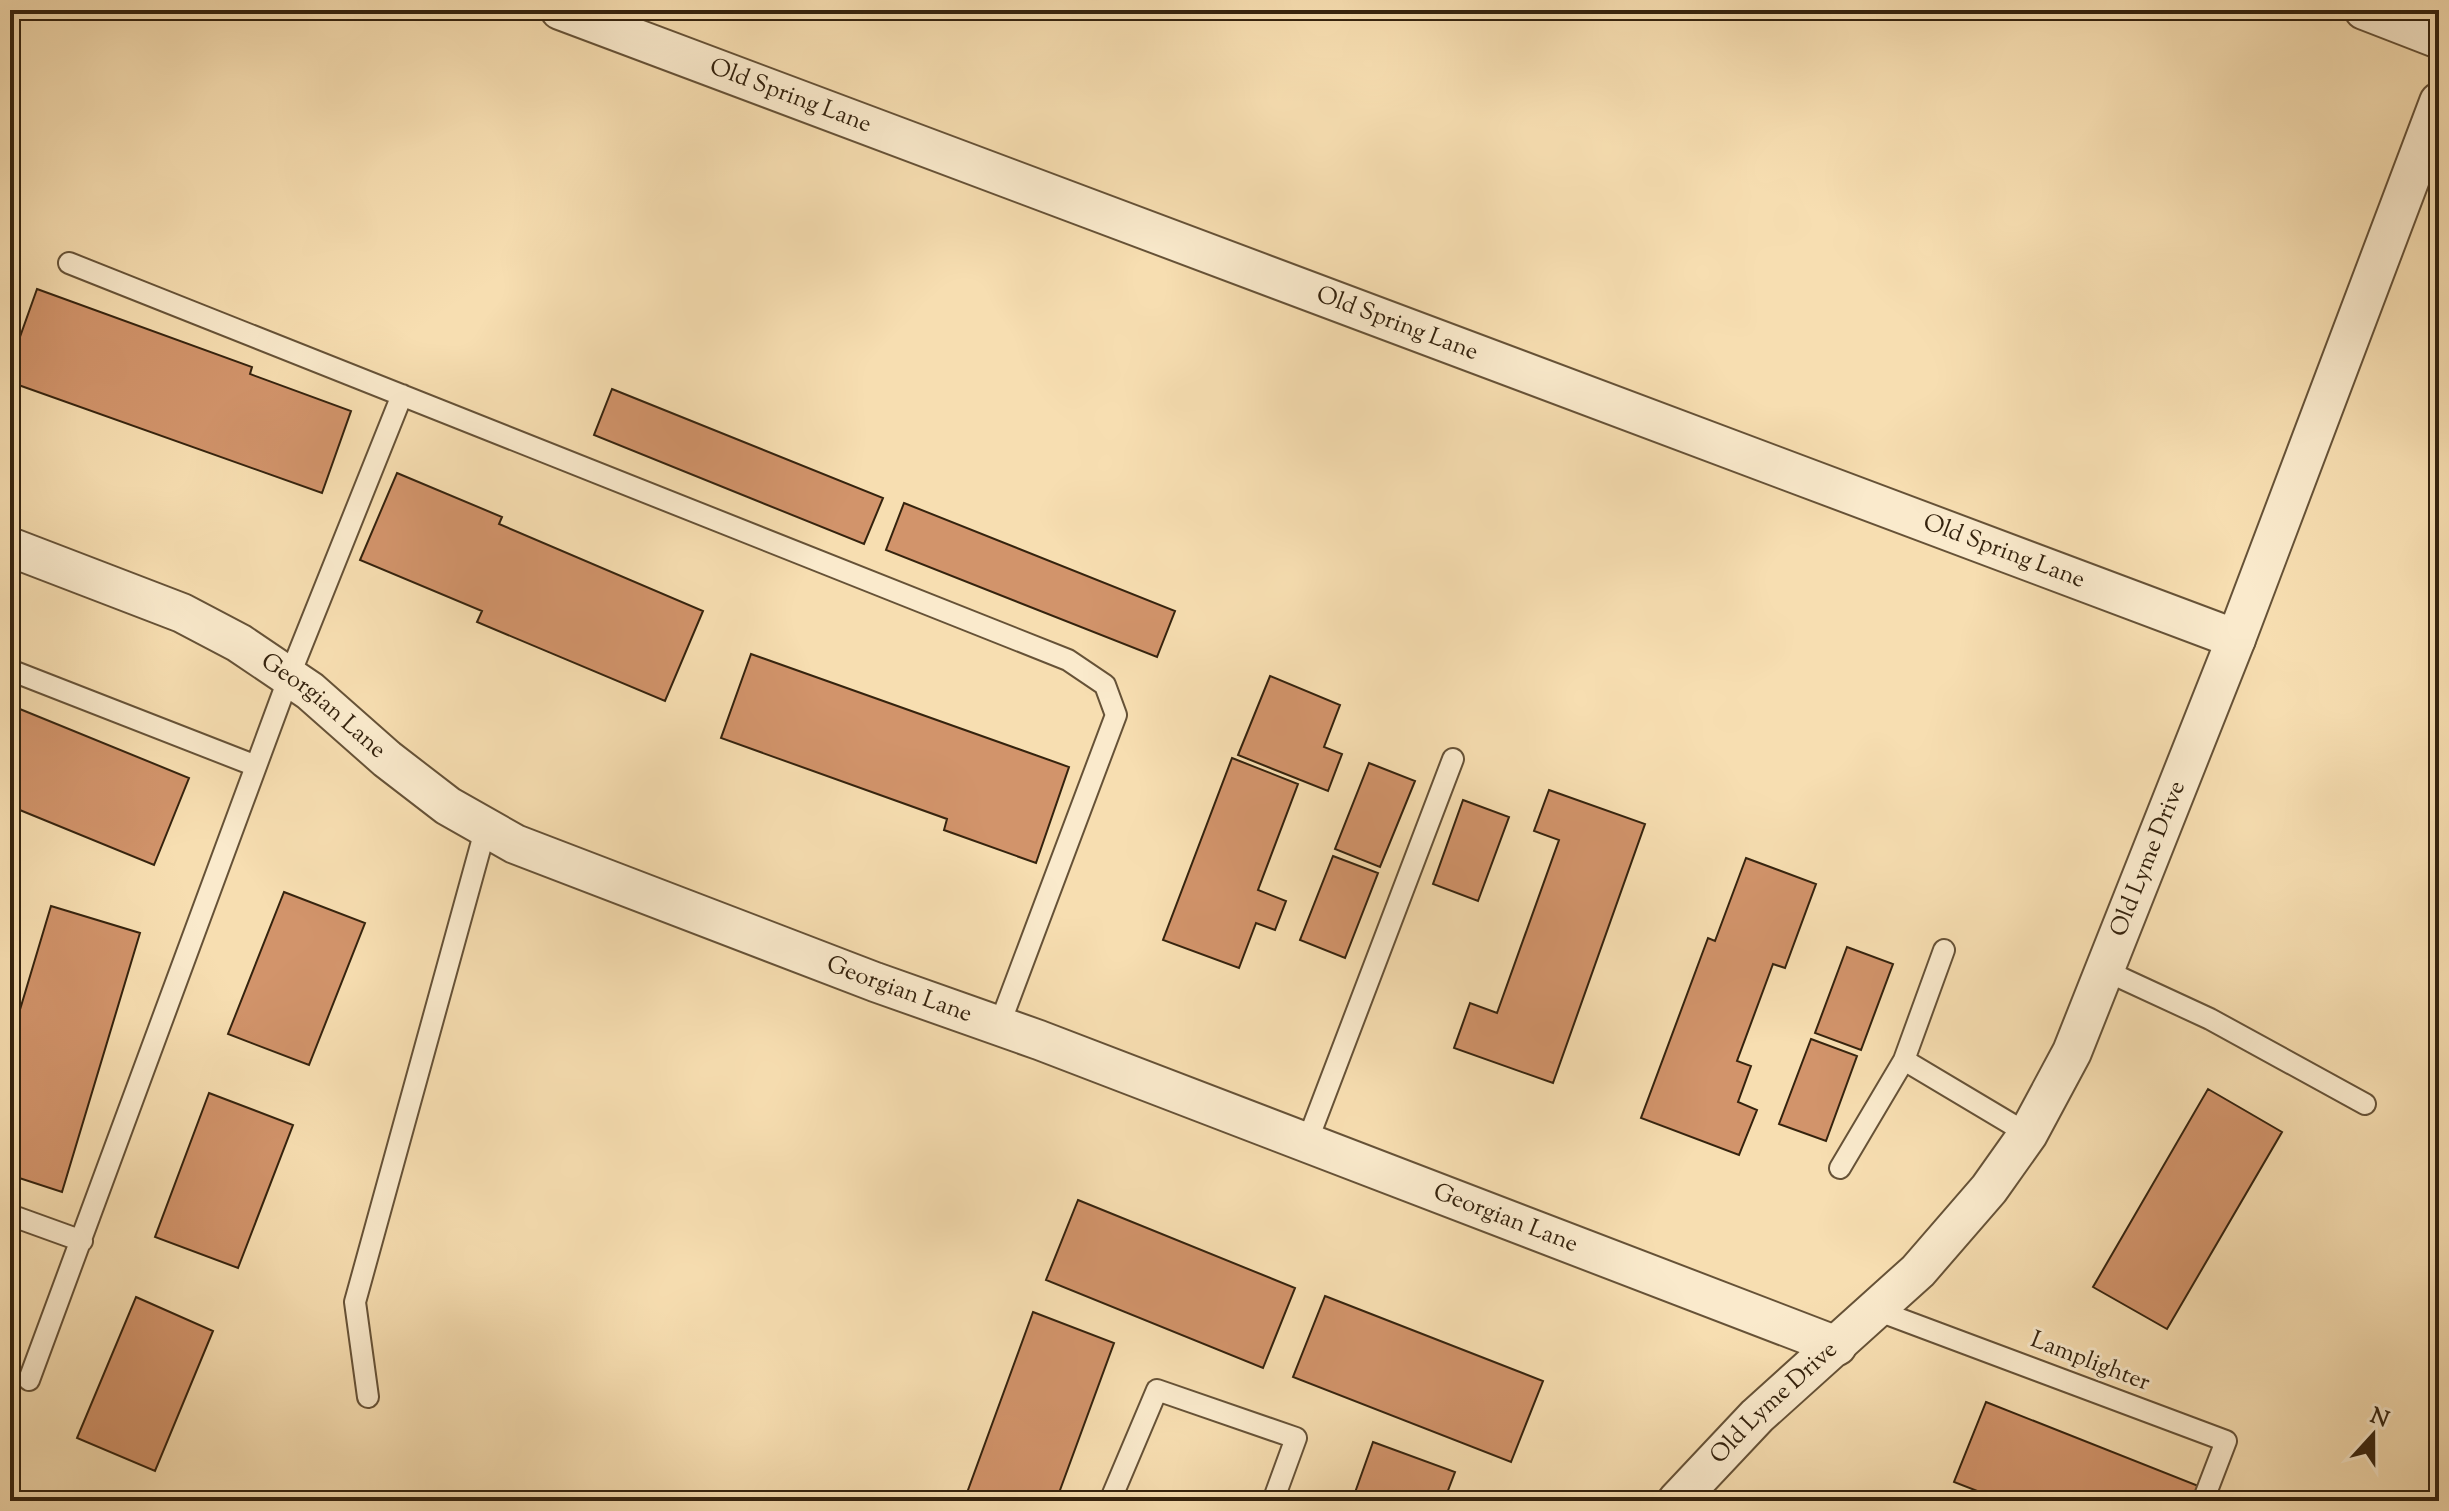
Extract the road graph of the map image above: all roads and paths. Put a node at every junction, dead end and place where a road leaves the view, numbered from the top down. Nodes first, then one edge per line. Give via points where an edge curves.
1 (560, 10) edge
2 (2364, 10) edge
3 (2439, 39) edge
4 (2439, 102) edge
5 (69, 263) dead end
6 (402, 395) junction
7 (10, 547) edge
8 (2236, 639) junction
9 (10, 670) edge
10 (289, 677) junction
11 (1453, 759) dead end
12 (256, 766) junction
13 (486, 827) junction
14 (1944, 950) dead end
15 (2104, 970) junction
16 (999, 1026) junction
17 (1904, 1060) junction
18 (2365, 1104) dead end
19 (2028, 1134) junction
20 (1307, 1142) junction
21 (1840, 1168) dead end
22 (10, 1215) edge
23 (82, 1241) junction
24 (1876, 1310) junction
25 (1837, 1346) junction
26 (29, 1380) dead end
27 (368, 1397) dead end
28 (1110, 1501) edge
29 (1273, 1501) edge
30 (1677, 1501) edge
31 (2203, 1501) edge

1 - 8 street, Old Spring Lane
2 - 3 street
4 - 8 street, Old Lyme Drive
5 - 6 lane
6 - 10 lane
6 - 16 lane via 1068,660 1105,685 1116,715
7 - 10 street, Georgian Lane via 182,613
8 - 15 street, Old Lyme Drive
9 - 12 lane
10 - 12 lane
10 - 13 street, Georgian Lane via 448,806
11 - 20 lane
12 - 23 lane
13 - 16 street, Georgian Lane via 515,844
13 - 27 lane via 355,1302
14 - 17 lane
15 - 18 lane via 2210,1019
15 - 19 street, Old Lyme Drive via 2072,1052
16 - 20 street, Georgian Lane
17 - 19 lane
17 - 21 lane
19 - 24 street, Old Lyme Drive via 1989,1189 1918,1271
20 - 25 street, Georgian Lane
22 - 23 lane
23 - 26 lane
24 - 25 street, Old Lyme Drive
24 - 31 lane, Lamplighter via 2226,1441
25 - 30 street, Old Lyme Drive via 1757,1416
28 - 29 lane via 1157,1390 1296,1438

